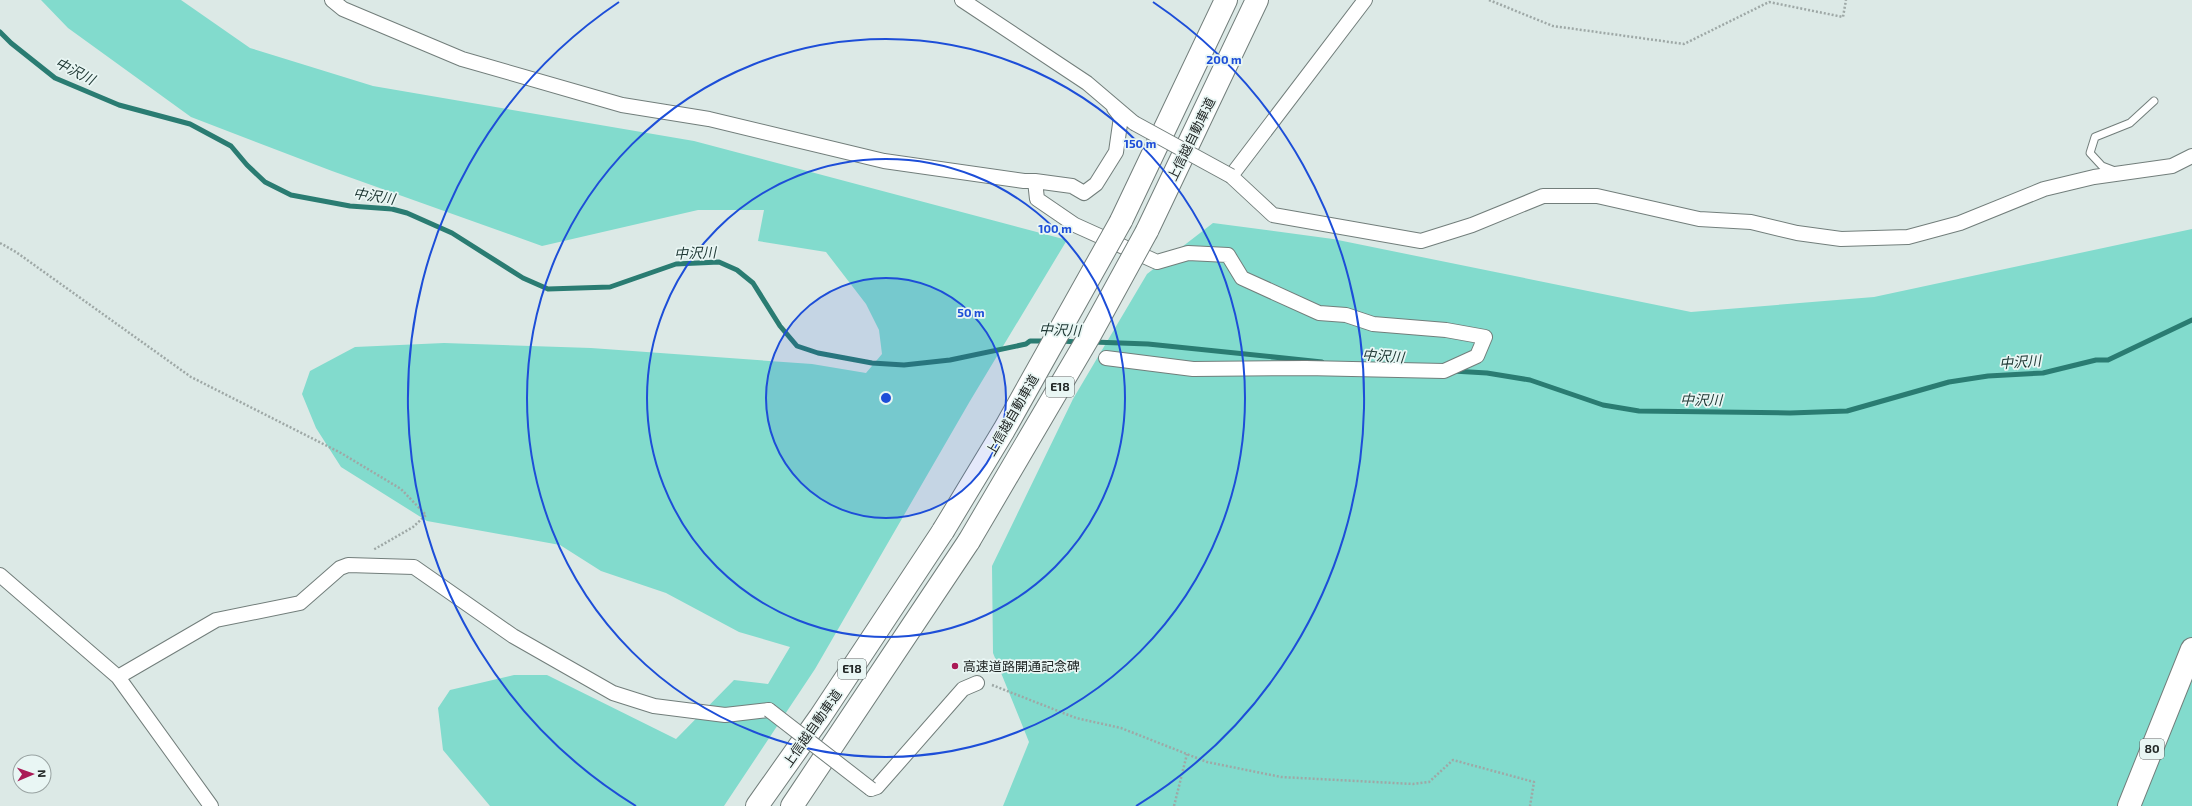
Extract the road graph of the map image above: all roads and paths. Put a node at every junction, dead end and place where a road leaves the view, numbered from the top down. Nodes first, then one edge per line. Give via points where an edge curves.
1 (332, 0) edge
2 (962, 0) edge
3 (1226, 0) edge
4 (1257, 0) edge
5 (1365, 0) edge
6 (1490, 0) edge
7 (1846, 0) edge
8 (1087, 83) junction
9 (2154, 100) dead end
10 (2192, 156) edge
11 (2121, 173) junction
12 (1231, 176) junction
13 (1034, 181) junction
14 (0, 243) edge
15 (1106, 358) dead end
16 (348, 565) junction
17 (0, 575) edge
18 (2192, 649) edge
19 (118, 677) junction
20 (977, 683) joint
21 (1187, 754) junction
22 (211, 806) edge
23 (757, 806) edge
24 (792, 806) edge
25 (1174, 806) edge
26 (1530, 806) edge
27 (2129, 806) edge

1 - 13 street via 343,9 462,59 622,105 709,119 884,161
2 - 8 street
3 - 23 main road, 上信越自動車道 / E18, bridge via 1121,221 1008,424 944,531 820,717
4 - 24 main road, 上信越自動車道 / E18, bridge via 1147,231 1086,342 969,541
5 - 12 street
6 - 7 path via 1553,26 1684,44 1769,2 1843,17
8 - 12 street, bridge via 1134,123
8 - 13 street via 1121,117 1116,152 1096,184 1084,193 1072,186
9 - 11 lane via 2130,124 2094,137 2090,153 2102,166
10 - 11 street via 2172,166
11 - 12 street via 2044,189 1960,223 1908,237 1841,239 1797,233 1750,222 1700,219 1597,196 1543,196 1472,225 1421,241 1273,215
13 - 15 street via 1037,199 1075,225 1157,262 1188,253 1228,255 1242,278 1320,313 1346,315 1373,324 1446,330 1485,337 1476,356 1444,371 1193,369
14 - 16 path via 190,376 341,453 401,489 426,515 413,527
16 - 19 street via 340,568 300,603 216,620
16 - 20 street, bridge via 414,567 513,636 613,693 654,706 725,715 770,710 871,788 877,787 962,689
17 - 19 street
18 - 27 main road, 80
19 - 22 street
20 - 21 path via 998,686 1033,703 1069,716 1121,728
21 - 25 path
21 - 26 path via 1207,762 1282,777 1413,784 1429,782 1453,760 1534,782

